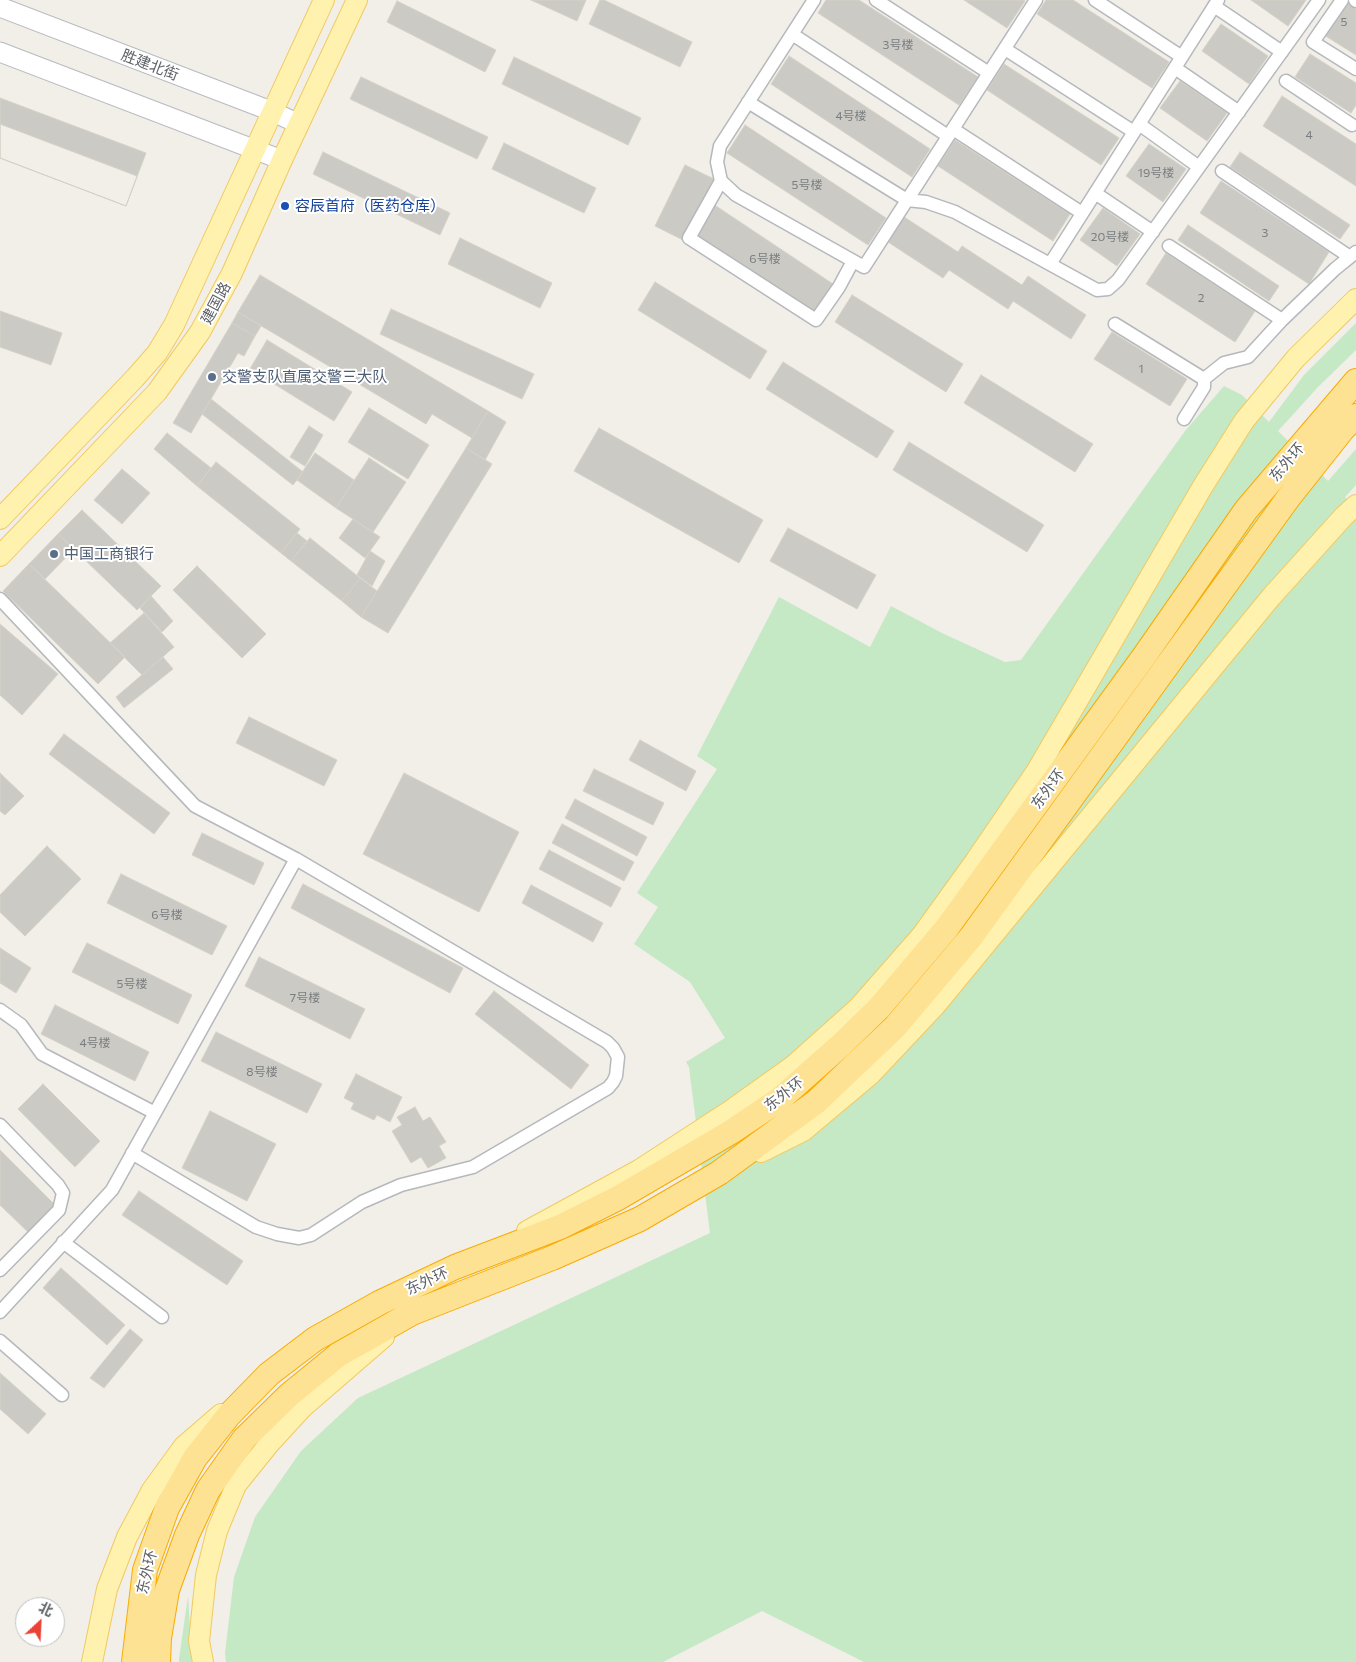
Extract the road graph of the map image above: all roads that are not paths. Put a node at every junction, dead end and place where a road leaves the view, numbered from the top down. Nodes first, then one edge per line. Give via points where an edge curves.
1 (324, 0) edge
2 (357, 0) edge
3 (814, 0) edge
4 (876, 0) edge
5 (1036, 0) edge
6 (1095, 0) edge
7 (1319, 0) edge
8 (1342, 0) edge
9 (1216, 3) edge
10 (0, 7) edge
11 (792, 34) junction
12 (1005, 49) junction
13 (0, 52) edge
14 (1282, 52) junction
15 (1178, 62) junction
16 (1356, 69) edge
17 (989, 73) junction
18 (1286, 81) dead end
19 (748, 102) junction
20 (272, 112) junction
21 (1238, 112) junction
22 (299, 124) junction
23 (1355, 124) edge
24 (1136, 128) junction
25 (951, 133) junction
26 (256, 149) junction
27 (282, 160) junction
28 (1199, 167) junction
29 (1222, 171) dead end
30 (721, 181) junction
31 (1096, 193) junction
32 (908, 200) junction
33 (1082, 213) junction
34 (1153, 232) junction
35 (1169, 246) dead end
36 (1353, 254) edge
37 (853, 261) junction
38 (1050, 264) junction
39 (1356, 298) edge
40 (1282, 320) junction
41 (1115, 324) dead end
42 (1204, 379) junction
43 (1356, 381) edge
44 (1356, 416) edge
45 (95, 419) junction
46 (1184, 419) dead end
47 (115, 436) junction
48 (1356, 506) edge
49 (0, 519) edge
50 (0, 556) edge
51 (0, 599) edge
52 (296, 859) junction
53 (0, 1010) edge
54 (154, 1112) junction
55 (0, 1125) edge
56 (132, 1153) junction
57 (719, 1173) junction
58 (64, 1242) junction
59 (484, 1256) junction
60 (0, 1270) edge
61 (0, 1312) edge
62 (412, 1313) junction
63 (162, 1317) dead end
64 (0, 1341) edge
65 (269, 1374) junction
66 (62, 1395) dead end
67 (92, 1662) edge
68 (134, 1662) edge
69 (158, 1662) edge
70 (202, 1662) edge

1 - 20 main road, 建国路
2 - 22 main road, 建国路
3 - 11 street
4 - 17 street
5 - 12 street
6 - 15 street
7 - 14 street
8 - 16 street via 1313,42
9 - 14 street
9 - 15 street
10 - 20 main road, 胜建北街
11 - 19 street
11 - 25 street
12 - 17 street
12 - 24 street
13 - 26 main road
14 - 21 street
15 - 21 street
15 - 24 street
17 - 25 street
18 - 23 street
19 - 30 street via 720,146 717,162
19 - 32 street
20 - 22 main road, 胜建北街
20 - 26 main road, 建国路
21 - 28 street
22 - 27 main road, 建国路
24 - 28 street
24 - 31 street
25 - 32 street
25 - 33 street
26 - 27 main road
26 - 45 main road, 建国路 via 174,325 157,353
27 - 47 main road, 建国路 via 232,272 200,332 158,392
28 - 34 street
29 - 36 street
30 - 37 street via 736,195
30 - 37 street via 689,238 816,320
31 - 33 street
31 - 34 street
32 - 37 street via 864,267
32 - 38 street via 926,202 954,212
33 - 38 street
34 - 38 street via 1108,289 1097,290
35 - 40 street
36 - 40 street
39 - 59 main road via 1296,358 1244,421 1036,772 922,934 858,1008 793,1066 730,1111 639,1170
40 - 42 street via 1248,357 1224,363
41 - 42 street
42 - 46 street via 1204,387
43 - 59 highway, 东外环 via 1246,510 983,880 879,1008 780,1099 731,1132 618,1198 560,1227
44 - 57 highway, 东外环 via 1289,497 971,937 894,1027 816,1102
45 - 47 main road
45 - 49 main road, 建国路
47 - 50 main road, 建国路
48 - 57 main road via 1271,597 935,1006 871,1074 803,1131
51 - 52 street via 195,806
52 - 54 street
52 - 56 street via 606,1042 618,1057 613,1082 608,1088 474,1167 401,1185 362,1202 311,1235 299,1238 256,1227
53 - 54 street via 21,1025 42,1054
54 - 56 street
55 - 60 street via 63,1194 59,1210
56 - 58 street via 112,1190
57 - 62 highway, 东外环 via 631,1223
58 - 61 street
58 - 63 street
59 - 65 highway, 东外环 via 379,1303 315,1339
62 - 69 highway, 东外环 via 338,1355 289,1395 244,1439 208,1490 187,1536 167,1590
62 - 70 main road via 302,1408 236,1486 217,1531 206,1575 199,1641
64 - 66 street
65 - 67 main road via 184,1446 152,1490 127,1537 107,1588
65 - 68 highway, 东外环 via 229,1415 195,1458 166,1508 145,1570

